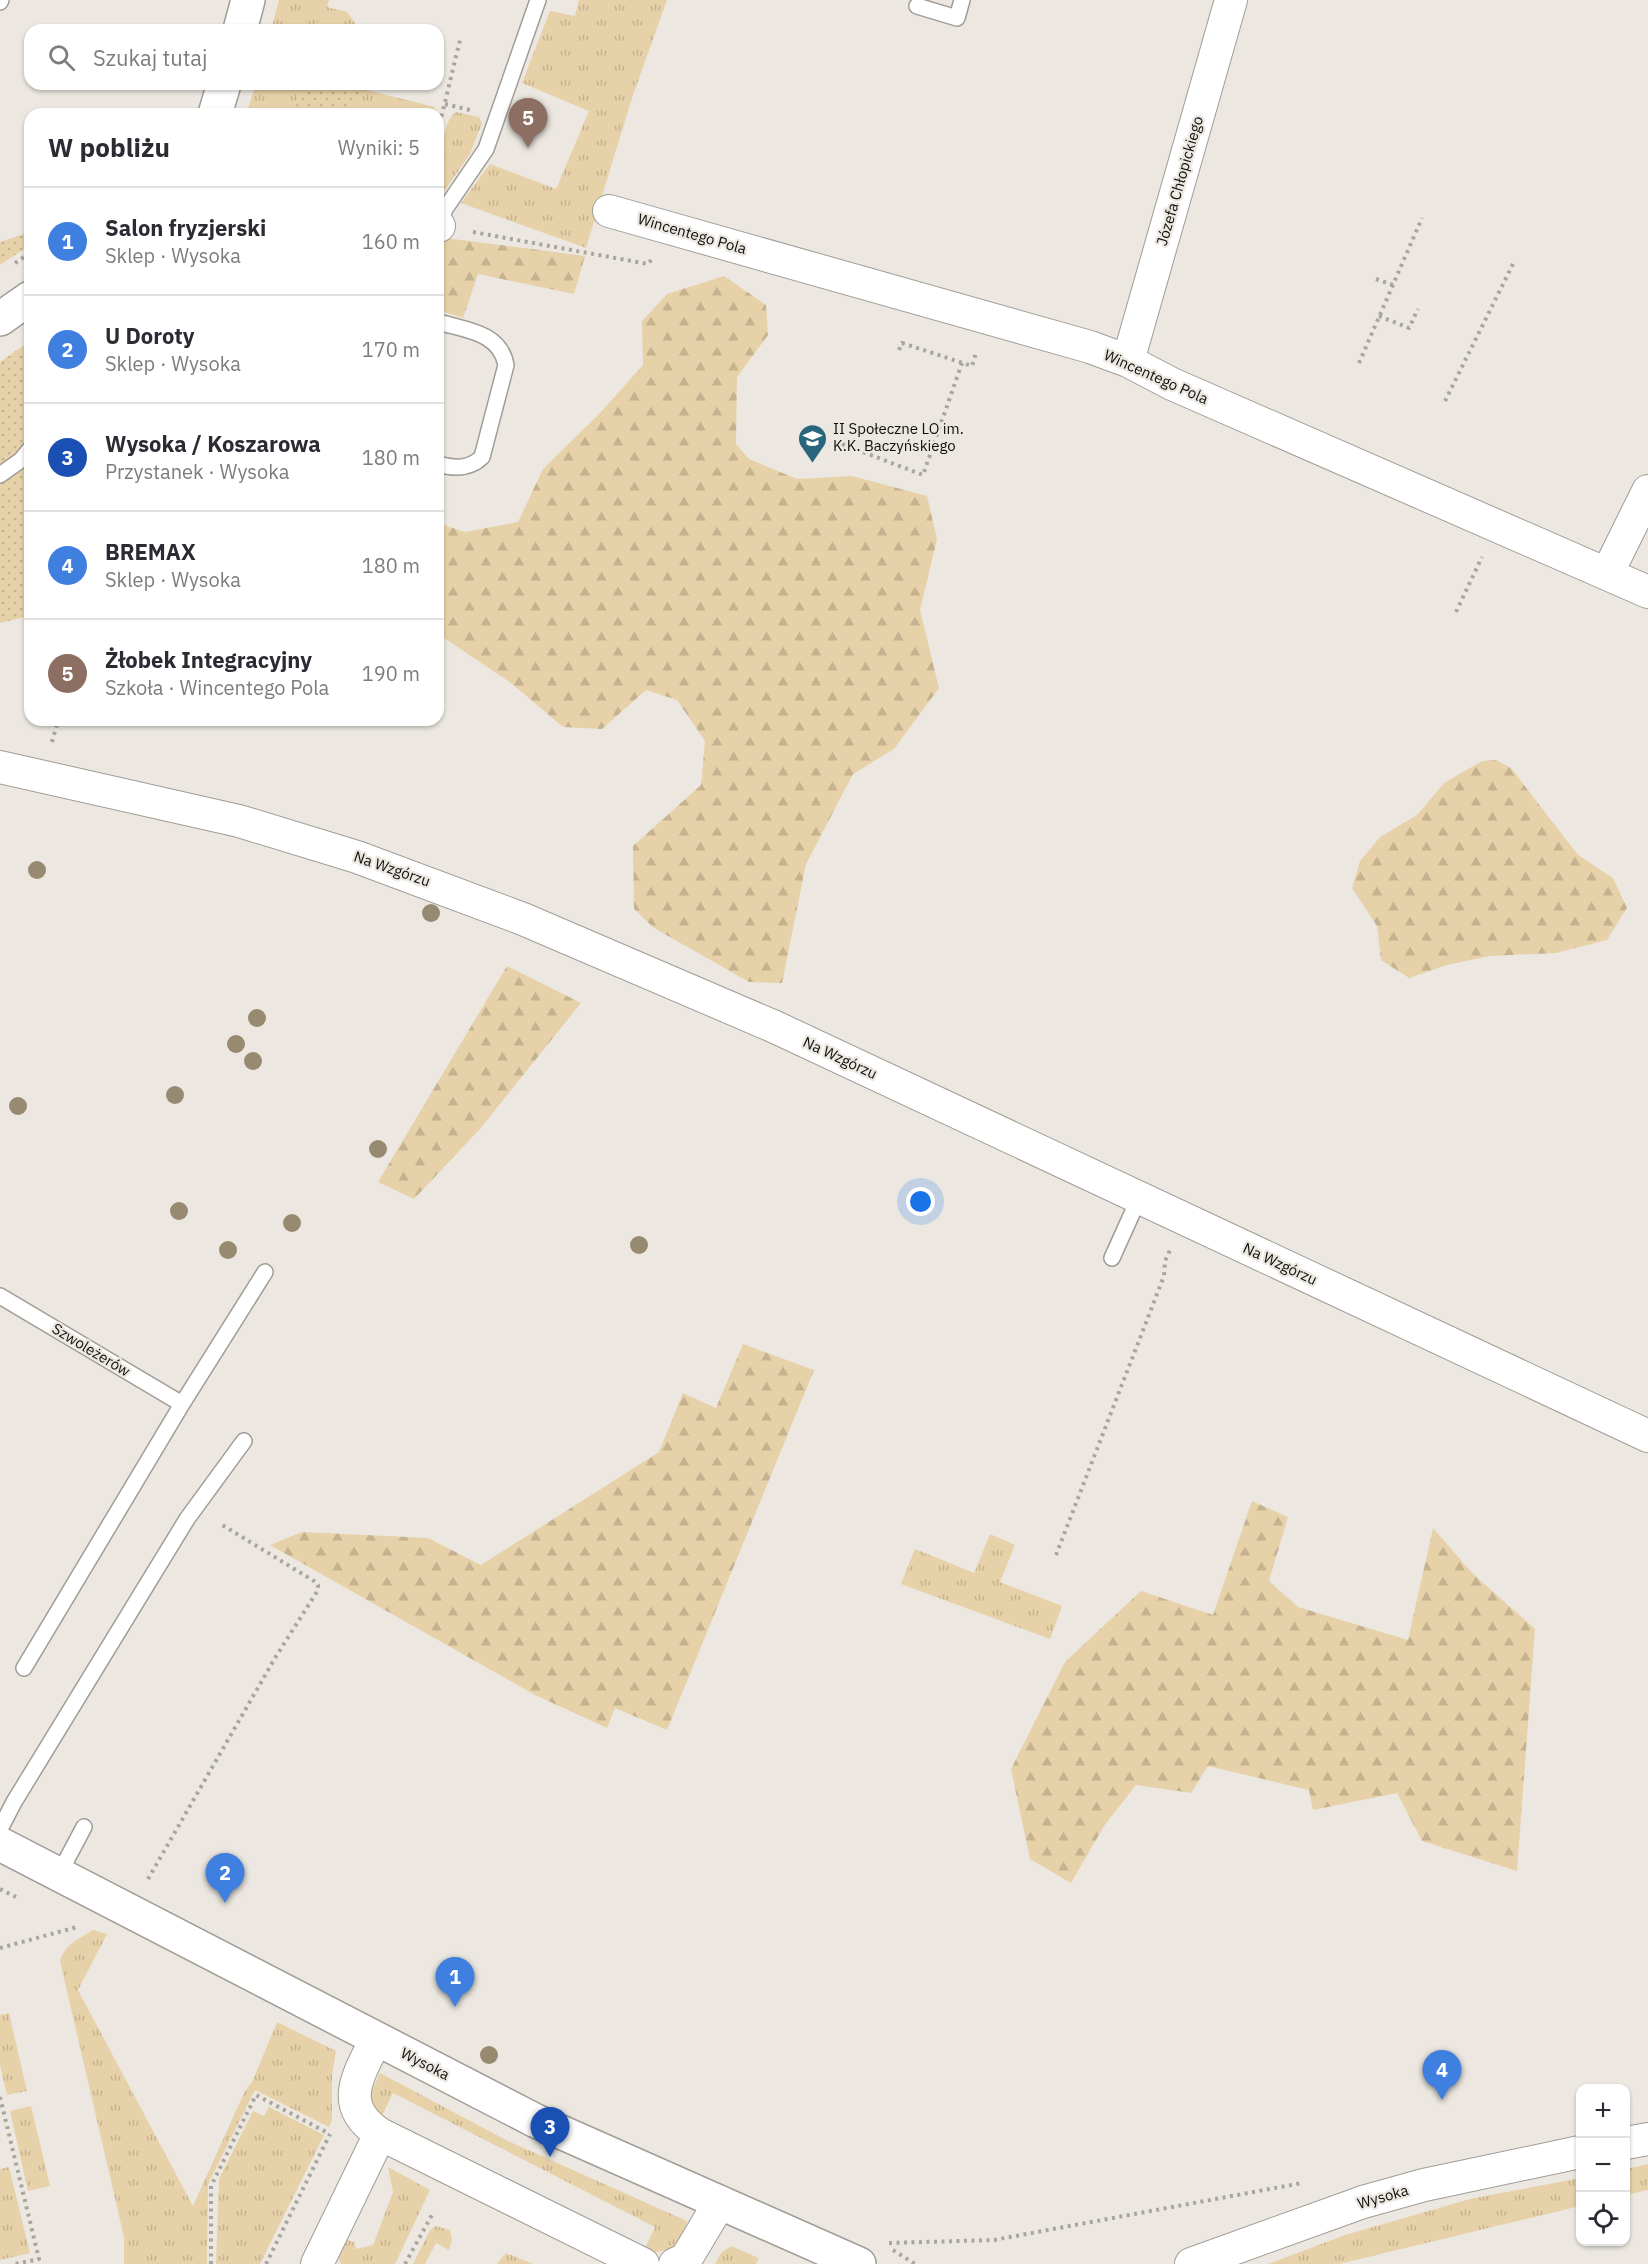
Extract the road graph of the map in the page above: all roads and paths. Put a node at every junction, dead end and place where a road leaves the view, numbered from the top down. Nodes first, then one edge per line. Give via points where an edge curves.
1 (248, 0) edge
2 (538, 0) edge
3 (962, 0) edge
4 (1231, 0) edge
5 (917, 6) dead end
6 (242, 24) edge
7 (460, 40) dead end
8 (222, 90) edge
9 (217, 108) edge
10 (444, 108) edge
11 (609, 211) dead end
12 (444, 212) edge
13 (1422, 219) dead end
14 (444, 226) edge
15 (679, 231) junction
16 (1513, 264) dead end
17 (1376, 279) dead end
18 (1393, 285) junction
19 (24, 302) edge
20 (1418, 309) dead end
21 (1379, 316) junction
22 (0, 319) edge
23 (444, 324) edge
24 (918, 349) dead end
25 (899, 350) dead end
26 (1128, 361) junction
27 (962, 363) dead end
28 (1359, 363) dead end
29 (1445, 400) dead end
30 (842, 444) dead end
31 (24, 456) edge
32 (444, 465) edge
33 (0, 475) edge
34 (1648, 491) edge
35 (1485, 550) dead end
36 (1607, 574) junction
37 (1648, 592) edge
38 (1456, 612) dead end
39 (0, 767) edge
40 (1139, 1198) junction
41 (1112, 1258) dead end
42 (265, 1272) dead end
43 (1164, 1275) dead end
44 (0, 1296) edge
45 (182, 1404) junction
46 (1648, 1436) edge
47 (244, 1442) dead end
48 (195, 1508) junction
49 (1056, 1555) dead end
50 (24, 1668) dead end
51 (84, 1827) dead end
52 (0, 1829) edge
53 (0, 1844) edge
54 (59, 1874) junction
55 (148, 1879) dead end
56 (376, 2039) junction
57 (0, 2097) edge
58 (334, 2123) dead end
59 (330, 2134) junction
60 (380, 2134) junction
61 (1648, 2139) edge
62 (1630, 2142) edge
63 (1576, 2153) edge
64 (1236, 2197) dead end
65 (720, 2202) junction
66 (433, 2213) dead end
67 (869, 2254) edge
68 (40, 2261) edge
69 (15, 2264) edge
70 (211, 2264) edge
71 (266, 2264) edge
72 (317, 2264) edge
73 (405, 2264) edge
74 (643, 2264) edge
75 (675, 2264) edge
76 (1191, 2264) edge

1 - 6 street
2 - 12 lane via 486,149
3 - 5 lane via 957,18
4 - 26 street, Józefa Chłopickiego
7 - 10 path
8 - 9 street
11 - 15 street, Wincentego Pola
13 - 18 path
14 - 15 path via 648,264
15 - 26 street, Wincentego Pola
16 - 29 path
17 - 18 path
18 - 21 path
19 - 22 street
20 - 21 path via 1409,328
21 - 28 path
23 - 32 lane via 493,340 504,351 506,364 482,457 475,464
24 - 25 path via 902,343
26 - 36 street, Wincentego Pola via 1172,384
27 - 30 path via 923,475
31 - 33 lane
34 - 36 street
35 - 38 path
36 - 37 street, Wincentego Pola
39 - 40 street, Na Wzgórzu via 238,821 436,884 757,1019
40 - 41 lane
40 - 46 street, Na Wzgórzu
42 - 45 lane
43 - 49 path
44 - 45 lane, Szwoleżerów
45 - 50 lane
47 - 48 lane
48 - 52 lane
48 - 55 path via 314,1581 318,1590
51 - 54 lane
53 - 54 street, Wysoka
54 - 56 street, Wysoka
56 - 60 street via 354,2100 363,2122
56 - 65 street, Wysoka via 559,2132
57 - 68 path
58 - 59 path
59 - 70 path via 256,2095 212,2186
59 - 71 path
60 - 72 street
60 - 74 street
61 - 62 street
63 - 76 street, Wysoka via 1363,2202
64 - 67 path via 994,2240
65 - 67 street, Wysoka
65 - 75 street via 686,2259
66 - 73 path
68 - 69 path

